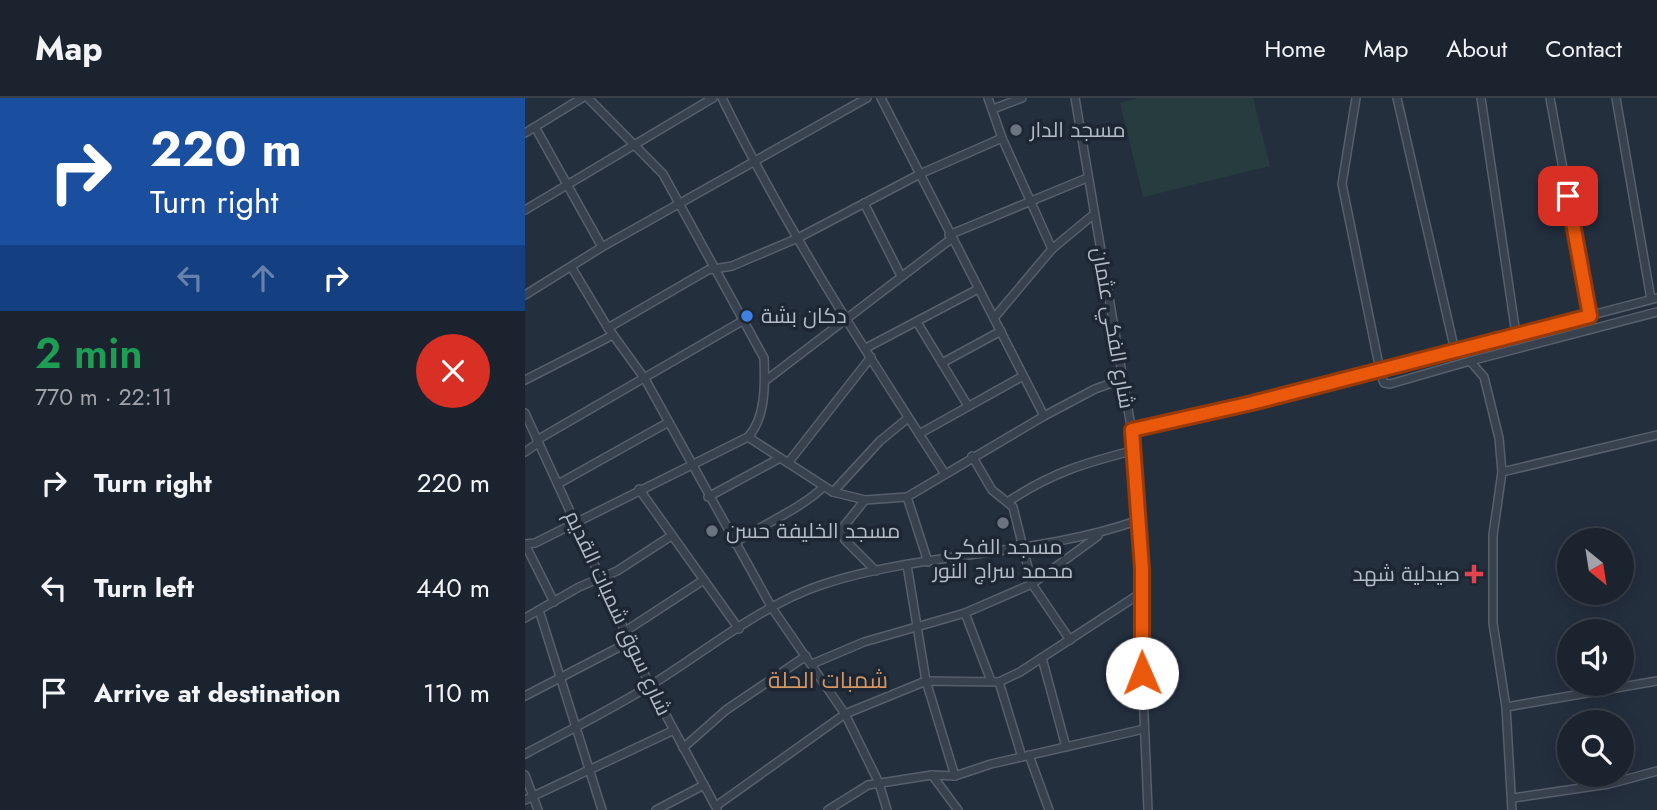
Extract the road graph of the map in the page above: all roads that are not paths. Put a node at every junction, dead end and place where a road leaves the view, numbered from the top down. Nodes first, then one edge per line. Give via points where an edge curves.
1 (582, 98) edge
2 (588, 98) edge
3 (713, 98) edge
4 (722, 98) edge
5 (867, 98) edge
6 (881, 98) edge
7 (988, 98) edge
8 (1022, 98) edge
9 (1075, 98) edge
10 (1356, 98) edge
11 (1397, 98) edge
12 (1481, 98) edge
13 (1550, 98) edge
14 (1616, 98) edge
15 (993, 109) junction
16 (535, 127) junction
17 (525, 133) edge
18 (1002, 138) junction
19 (637, 144) junction
20 (754, 162) junction
21 (920, 174) junction
22 (1087, 178) junction
23 (567, 187) junction
24 (1030, 200) junction
25 (681, 202) junction
26 (864, 203) junction
27 (525, 210) edge
28 (1093, 215) junction
29 (950, 237) junction
30 (798, 238) junction
31 (602, 247) junction
32 (1052, 249) junction
33 (572, 268) junction
34 (718, 271) junction
35 (901, 276) junction
36 (978, 289) junction
37 (525, 295) edge
38 (1654, 299) edge
39 (1657, 312) edge
40 (1590, 316) junction
41 (846, 317) junction
42 (994, 318) junction
43 (744, 320) junction
44 (917, 322) junction
45 (608, 328) junction
46 (1001, 331) junction
47 (1516, 334) junction
48 (613, 335) junction
49 (866, 348) junction
50 (1455, 351) junction
51 (871, 356) junction
52 (1470, 361) junction
53 (942, 363) junction
54 (1380, 370) junction
55 (1023, 376) junction
56 (645, 379) junction
57 (1123, 379) junction
58 (525, 380) edge
59 (765, 382) junction
60 (968, 406) junction
61 (525, 413) edge
62 (1044, 416) junction
63 (908, 418) junction
64 (667, 423) junction
65 (1132, 430) junction
66 (919, 434) junction
67 (1657, 435) edge
68 (748, 437) junction
69 (538, 442) junction
70 (1135, 450) junction
71 (525, 452) edge
72 (972, 456) junction
73 (780, 458) junction
74 (788, 463) junction
75 (689, 464) junction
76 (1502, 472) junction
77 (945, 474) junction
78 (558, 484) junction
79 (823, 487) junction
80 (639, 489) junction
81 (833, 492) junction
82 (708, 497) junction
83 (907, 497) junction
84 (865, 500) junction
85 (1009, 501) junction
86 (1139, 520) junction
87 (576, 521) junction
88 (1101, 534) junction
89 (671, 536) junction
90 (734, 543) junction
91 (525, 544) edge
92 (1023, 545) junction
93 (928, 562) junction
94 (907, 565) junction
95 (876, 571) junction
96 (602, 579) junction
97 (702, 581) junction
98 (1032, 584) junction
99 (1141, 593) junction
100 (554, 602) junction
101 (772, 608) junction
102 (539, 610) junction
103 (965, 612) junction
104 (525, 618) edge
105 (917, 626) junction
106 (739, 629) junction
107 (624, 632) junction
108 (1070, 640) junction
109 (629, 642) junction
110 (806, 656) junction
111 (1042, 658) junction
112 (812, 664) junction
113 (562, 678) junction
114 (926, 681) junction
115 (1657, 681) edge
116 (995, 682) junction
117 (650, 686) junction
118 (525, 696) edge
119 (1506, 707) junction
120 (845, 714) junction
121 (577, 726) junction
122 (1144, 729) junction
123 (673, 731) junction
124 (1066, 747) junction
125 (683, 748) junction
126 (525, 754) edge
127 (1025, 756) junction
128 (591, 770) junction
129 (1657, 771) edge
130 (525, 775) edge
131 (932, 775) junction
132 (955, 776) junction
133 (879, 783) junction
134 (703, 785) junction
135 (529, 798) edge
136 (1513, 798) junction
137 (717, 808) edge
138 (538, 810) edge
139 (603, 810) edge
140 (656, 810) edge
141 (828, 810) edge
142 (887, 810) edge
143 (958, 810) edge
144 (1049, 810) edge
145 (1148, 810) edge
146 (1512, 810) edge

1 - 16 street
2 - 19 street
3 - 19 street
4 - 20 street
5 - 20 street
6 - 21 street
7 - 15 street
8 - 15 street
9 - 22 street, شارع الفكي عثمان
10 - 54 street via 1342,184
11 - 50 street
12 - 47 street
13 - 40 street
14 - 38 street
15 - 18 street
16 - 17 street
16 - 23 street
18 - 21 street
18 - 24 street
19 - 23 street
19 - 25 street
20 - 25 street
20 - 30 street
21 - 26 street
21 - 29 street
22 - 24 street
22 - 28 street, شارع الفكي عثمان
23 - 27 street
23 - 31 street
24 - 29 street
24 - 32 street
25 - 31 street
25 - 34 street
26 - 30 street
26 - 35 street
28 - 32 street
28 - 57 street, شارع الفكي عثمان
29 - 35 street
29 - 36 street
30 - 34 street
30 - 41 street
31 - 33 street
32 - 42 street
33 - 37 street
33 - 45 street
34 - 43 street
34 - 45 street via 708,270
35 - 41 street
36 - 42 street
36 - 44 street
38 - 40 street
39 - 52 street
40 - 47 street
41 - 49 street
41 - 59 street
42 - 46 street
43 - 56 street
43 - 59 street via 764,358
44 - 49 street
44 - 53 street
45 - 48 street
46 - 53 street
46 - 55 street
47 - 50 street
48 - 56 street
48 - 58 street
49 - 51 street
50 - 54 street
51 - 63 street
51 - 74 street
52 - 54 street via 1390,384 1384,383
52 - 76 street via 1484,377
53 - 60 street
54 - 65 street
55 - 60 street
55 - 62 street
56 - 64 street
56 - 69 street
57 - 62 street
57 - 65 street, شارع الفكي عثمان
59 - 68 street via 757,426
60 - 66 street
61 - 69 street, شارع سوق شمبات القديم
62 - 72 street
63 - 66 street
63 - 81 street
64 - 75 street
64 - 78 street
65 - 70 street, شارع الفكي عثمان
66 - 77 street
67 - 76 street
68 - 73 street
68 - 75 street
69 - 71 street
69 - 78 street, شارع سوق شمبات القديم
70 - 85 street via 1066,468
70 - 86 street, شارع الفكي عثمان
72 - 77 street
72 - 85 street via 992,490
73 - 74 street
73 - 82 street
74 - 79 street
75 - 80 street
75 - 82 street
76 - 119 street via 1495,506 1492,576 1493,623
77 - 83 street
78 - 87 street, شارع سوق شمبات القديم
79 - 81 street
79 - 90 street via 812,499
80 - 87 street
80 - 89 street
81 - 84 street
82 - 90 street
83 - 84 street
83 - 93 street
84 - 95 street via 840,531
85 - 92 street
86 - 88 street
86 - 99 street, شارع الفكي عثمان
87 - 91 street
87 - 96 street, شارع سوق شمبات القديم
88 - 92 street
88 - 98 street
89 - 96 street
89 - 97 street
90 - 101 street
91 - 100 street
92 - 93 street
92 - 98 street
93 - 94 street
94 - 95 street
94 - 105 street
95 - 101 street via 824,584
96 - 100 street
96 - 107 street, شارع سوق شمبات القديم
97 - 106 street
97 - 107 street
98 - 103 street
98 - 108 street
99 - 108 street
99 - 122 street, شارع الفكي عثمان
100 - 102 street
101 - 106 street
101 - 110 street
102 - 104 street
102 - 113 street
103 - 105 street
103 - 116 street
105 - 112 street
105 - 114 street
106 - 117 street
107 - 109 street, شارع سوق شمبات القديم
108 - 111 street
109 - 113 street
109 - 117 street, شارع سوق شمبات القديم
110 - 112 street
110 - 125 street via 726,710
111 - 116 street
111 - 124 street
112 - 120 street
113 - 118 street
113 - 121 street
114 - 116 street
114 - 120 street
114 - 132 street
115 - 119 street
116 - 127 street
117 - 121 street
117 - 123 street, شارع سوق شمبات القديم
119 - 136 street
120 - 133 street
120 - 137 street
121 - 126 street
121 - 128 street
122 - 124 street
122 - 145 street, شارع الفكي عثمان
123 - 125 street, شارع سوق شمبات القديم
123 - 128 street
124 - 127 street
125 - 134 street, شارع سوق شمبات القديم
127 - 132 street
127 - 144 street
128 - 135 street
128 - 139 street
129 - 136 street via 1609,784
130 - 135 street
131 - 132 street
131 - 133 street
131 - 143 street
133 - 141 street via 867,785
133 - 142 street
134 - 137 street, شارع سوق شمبات القديم
134 - 140 street
135 - 138 street
136 - 146 street

